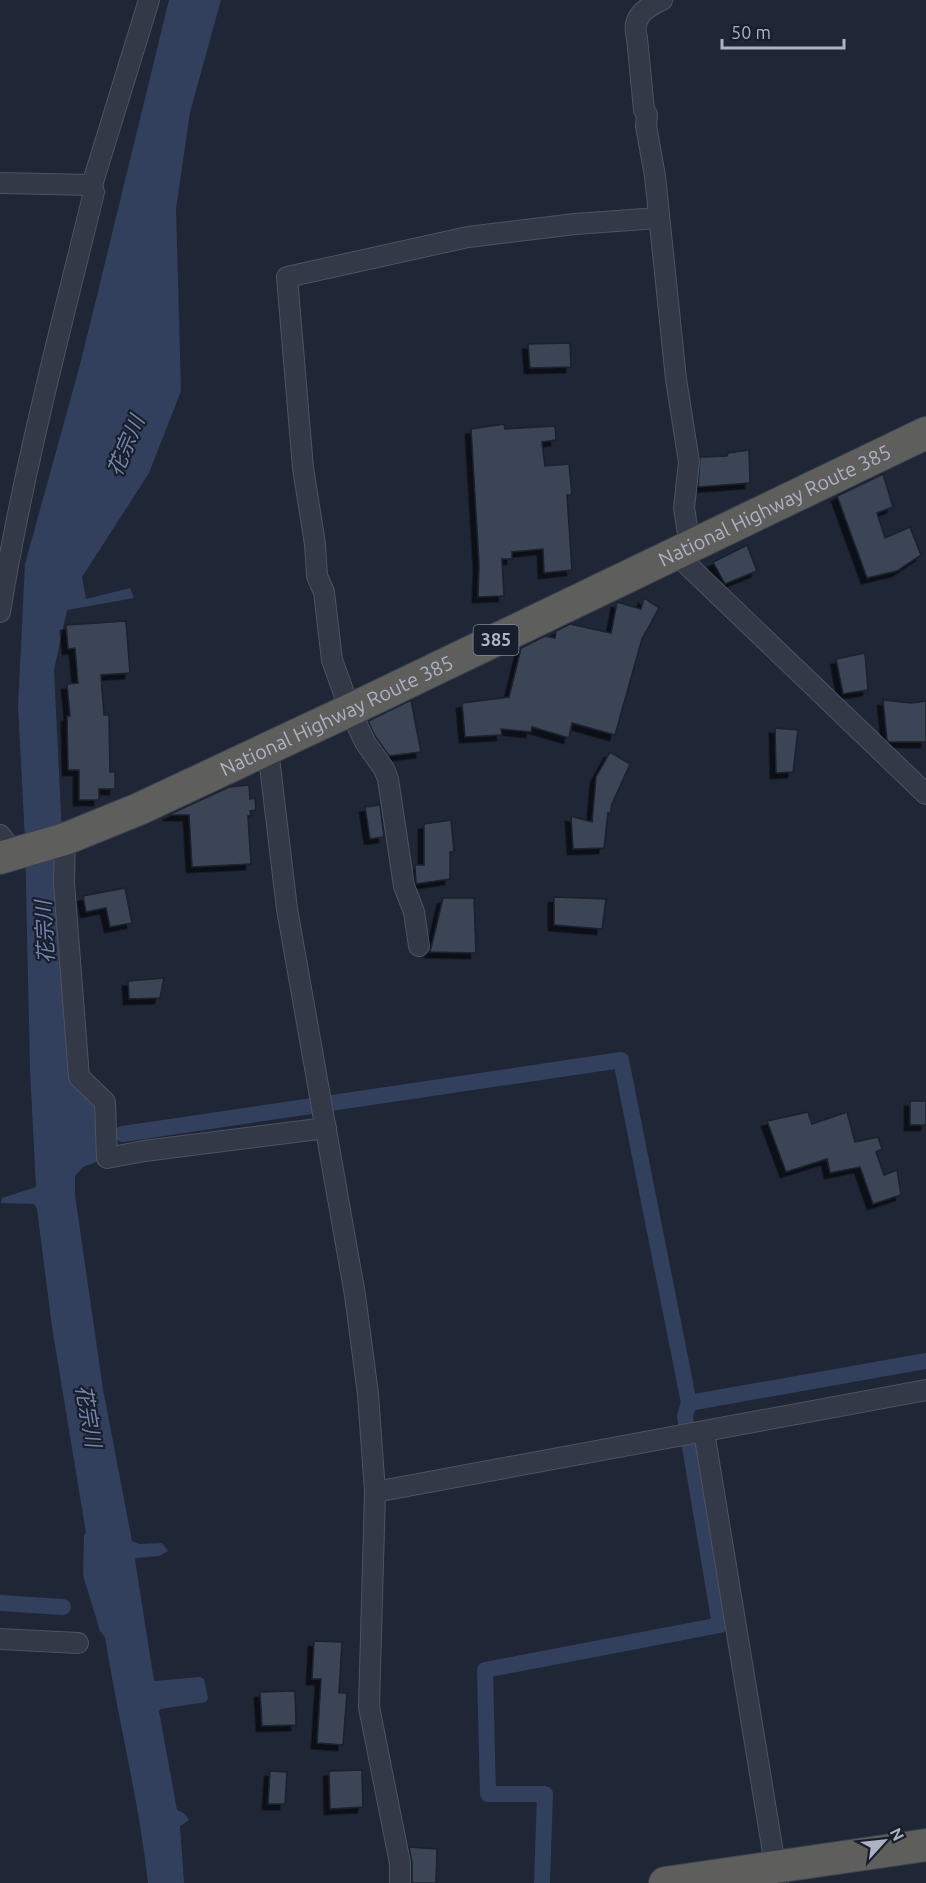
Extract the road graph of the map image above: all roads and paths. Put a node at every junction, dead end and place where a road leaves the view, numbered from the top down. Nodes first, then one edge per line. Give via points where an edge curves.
1 (149, 0) edge
2 (662, 0) edge
3 (0, 183) edge
4 (92, 185) junction
5 (658, 218) junction
6 (926, 433) edge
7 (682, 550) junction
8 (0, 612) edge
9 (350, 710) junction
10 (268, 749) junction
11 (926, 794) edge
12 (64, 839) junction
13 (9, 849) edge
14 (419, 946) dead end
15 (326, 1124) junction
16 (926, 1390) edge
17 (704, 1432) junction
18 (375, 1492) junction
19 (0, 1639) edge
20 (78, 1642) dead end
21 (926, 1845) edge
22 (776, 1876) edge
23 (400, 1883) edge
24 (665, 1883) edge

1 - 4 street
2 - 5 street via 645,8 634,29
3 - 4 street
4 - 8 street via 94,192 44,395
5 - 7 street via 675,379 689,462
5 - 9 street via 468,237 287,277 303,468 317,576 324,592 332,660
6 - 7 highway, National Highway Route 385 / 385
7 - 9 highway, National Highway Route 385 / 385
7 - 11 street
9 - 10 highway, National Highway Route 385 / 385
9 - 14 street via 388,778 404,886 414,912
10 - 12 highway, National Highway Route 385 / 385
10 - 15 street via 287,909
12 - 13 highway, National Highway Route 385 / 385
12 - 15 street via 79,1077 105,1102 107,1158
15 - 18 street via 357,1306
16 - 17 street
17 - 18 street
17 - 22 street
18 - 23 street via 369,1707 400,1863
19 - 20 street
21 - 22 highway
22 - 24 highway

